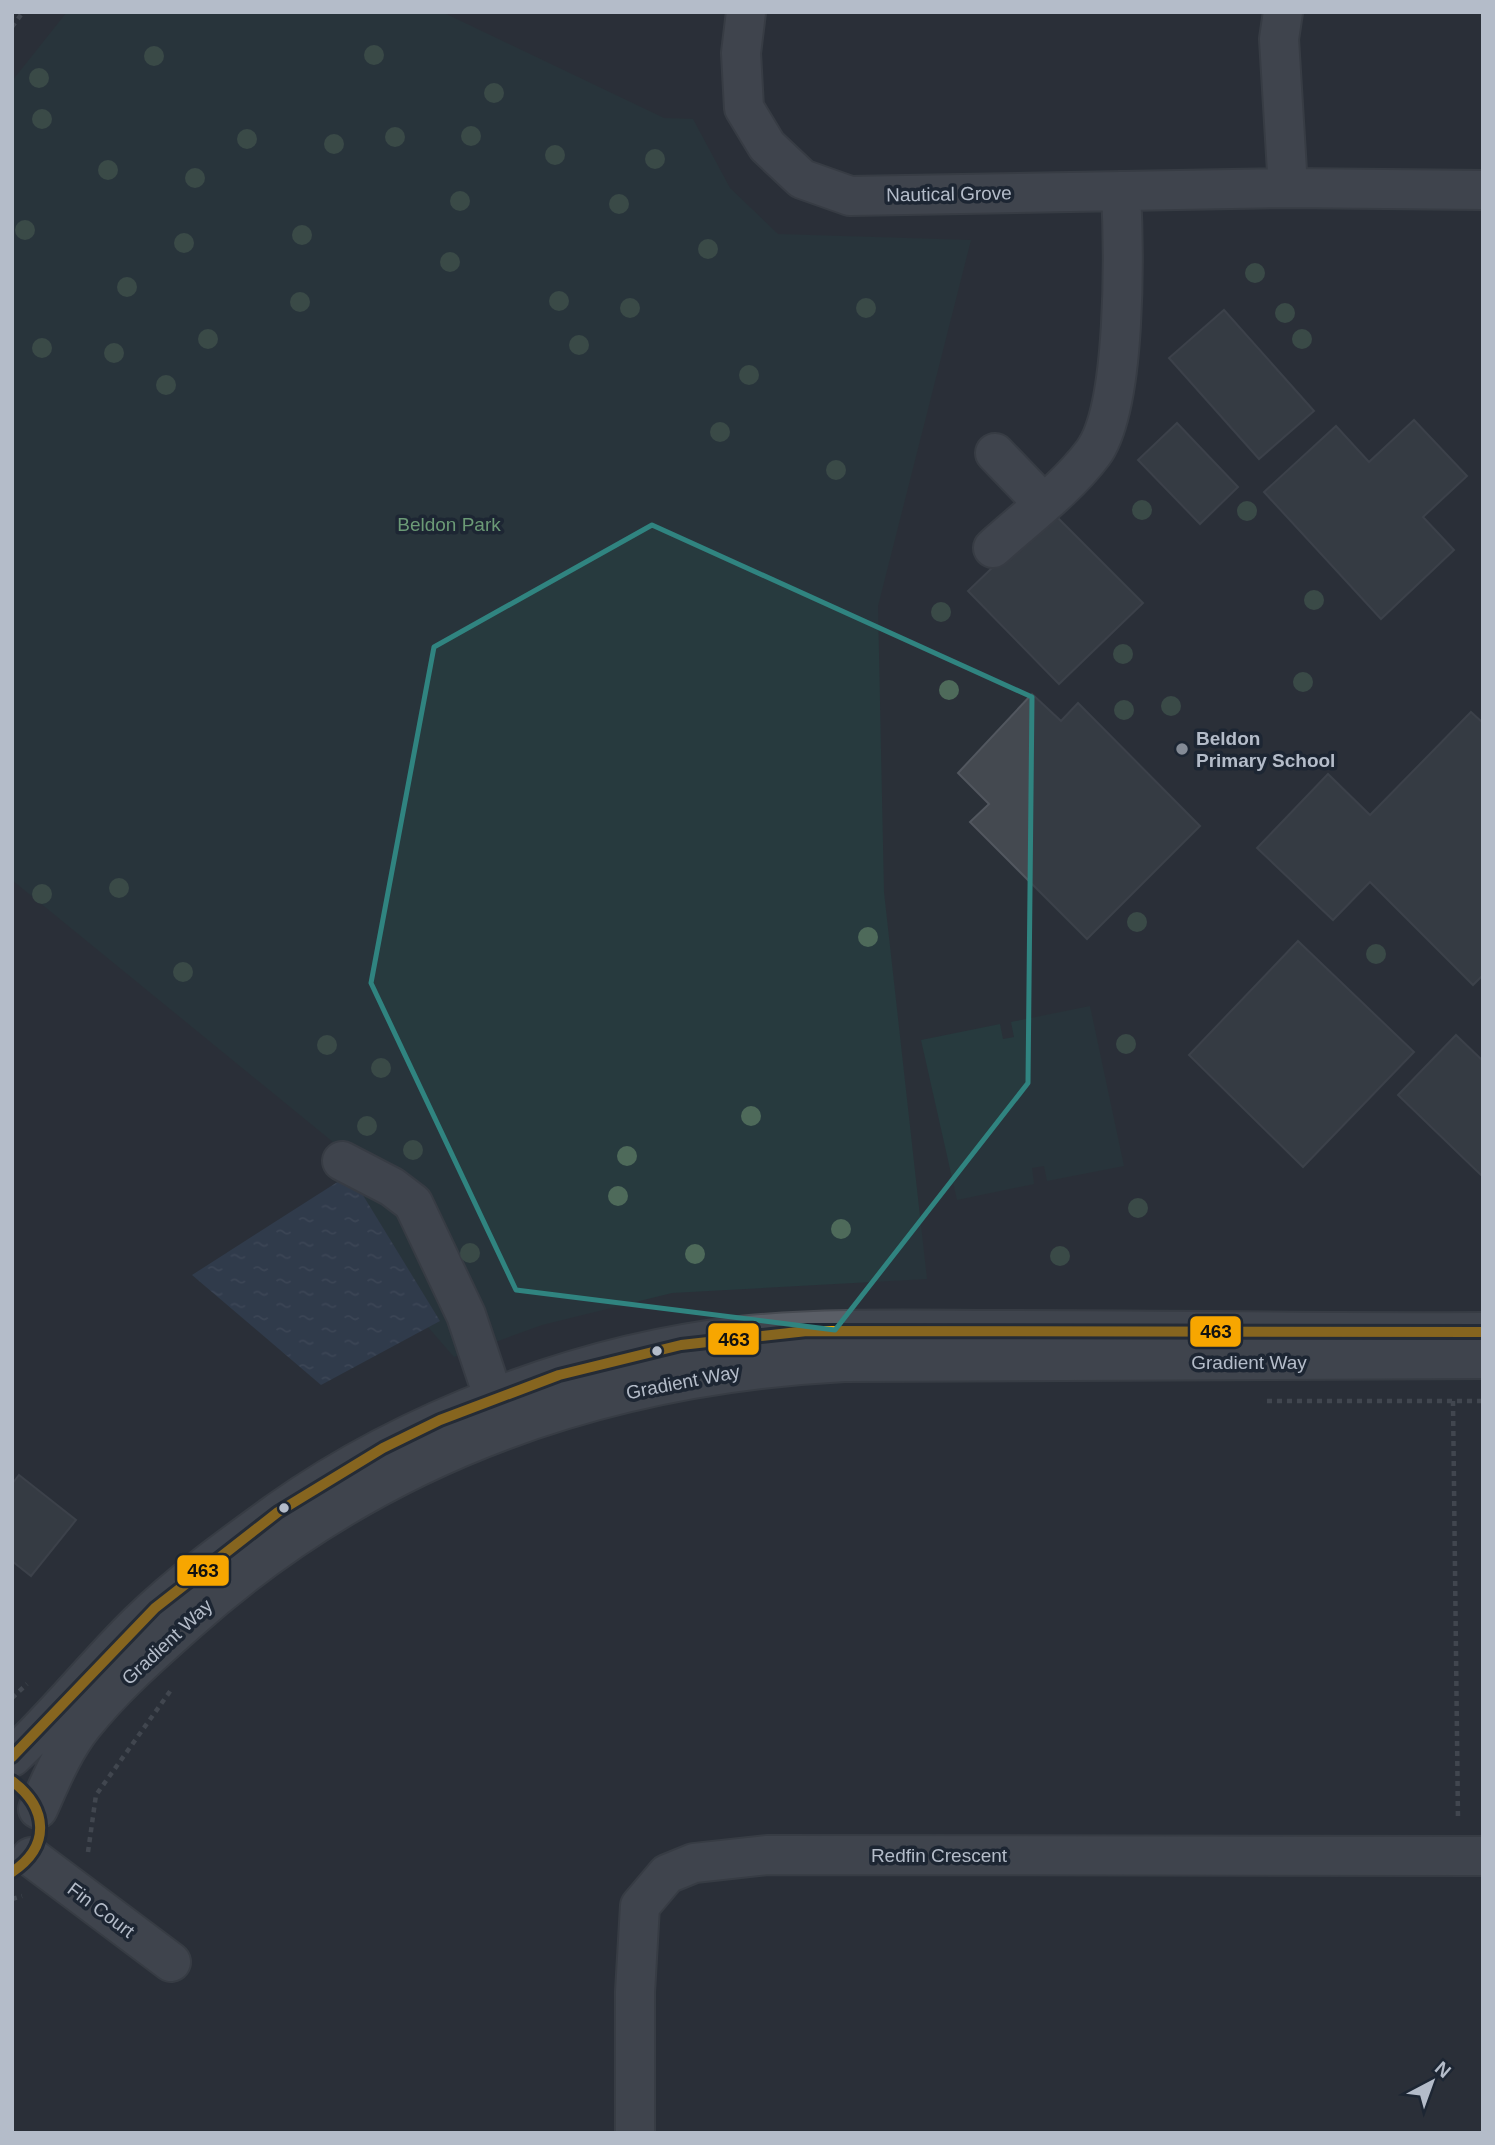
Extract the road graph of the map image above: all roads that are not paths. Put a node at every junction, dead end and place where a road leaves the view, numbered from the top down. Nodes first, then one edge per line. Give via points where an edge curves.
1 (746, 12) edge
2 (1283, 12) edge
3 (1289, 188) junction
4 (1483, 190) edge
5 (1121, 191) junction
6 (995, 453) dead end
7 (1043, 503) junction
8 (993, 548) dead end
9 (342, 1161) dead end
10 (1483, 1332) edge
11 (1483, 1359) edge
12 (494, 1399) junction
13 (12, 1757) edge
14 (12, 1780) edge
15 (38, 1809) junction
16 (1470, 1856) edge
17 (22, 1865) edge
18 (171, 1962) dead end
19 (635, 2133) edge

1 - 5 street, Nautical Grove via 741,52 744,108 767,146 802,179 850,196
2 - 3 street via 1279,40
3 - 4 street, Nautical Grove
3 - 5 street, Nautical Grove
5 - 7 street via 1125,270 1105,429 1094,451
6 - 7 street
7 - 8 street
9 - 12 street via 392,1186 413,1203 466,1315
10 - 12 street, Gradient Way via 931,1330 740,1336 625,1357
11 - 15 street, Gradient Way via 794,1365 661,1383 561,1410 439,1457 299,1532 211,1600 149,1655 92,1715 65,1752
12 - 13 street, Gradient Way via 407,1437 281,1510 143,1619 46,1727
14 - 15 street
15 - 17 street via 40,1839
16 - 19 street, Redfin Crescent via 767,1855 694,1863 667,1874 639,1906
17 - 18 street, Fin Court via 62,1881

